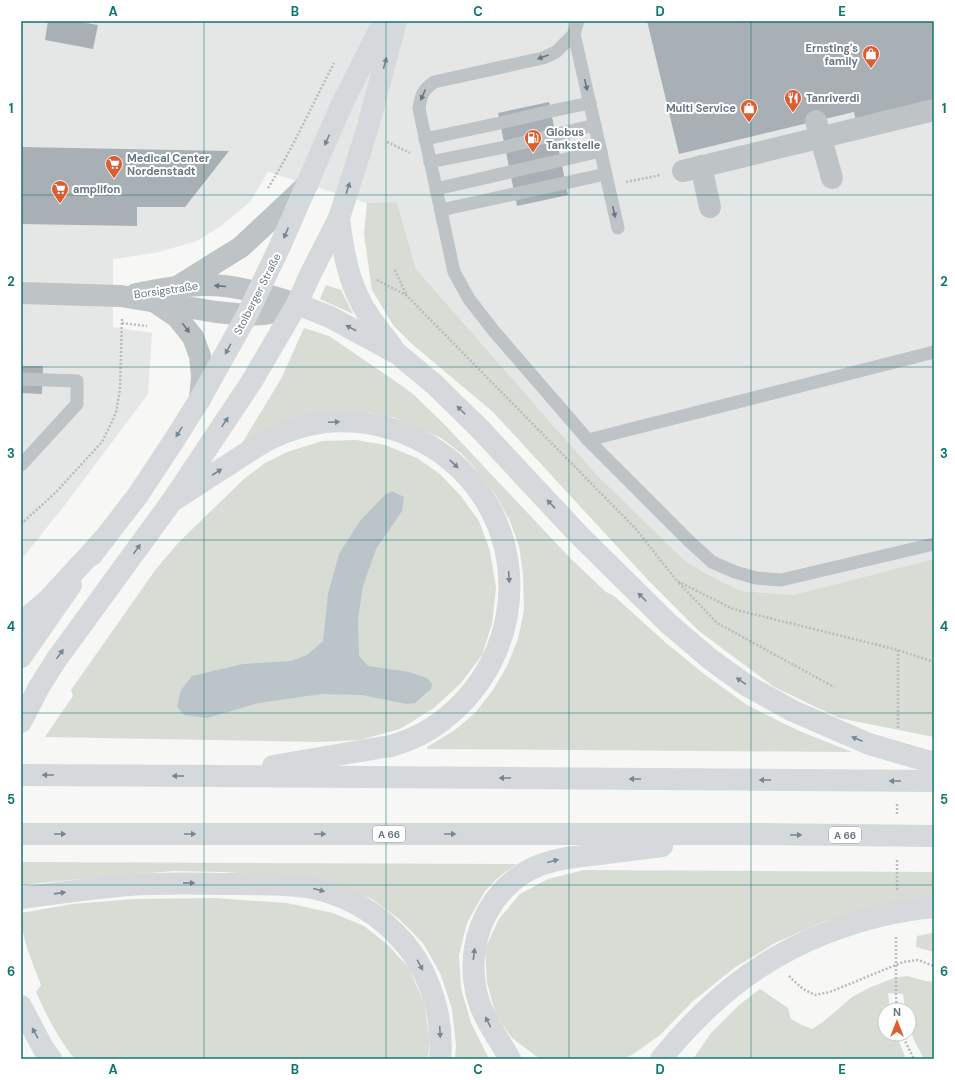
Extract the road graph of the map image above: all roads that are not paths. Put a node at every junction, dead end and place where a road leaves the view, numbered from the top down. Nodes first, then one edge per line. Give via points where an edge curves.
1 (384, 21) edge
2 (396, 21) edge
3 (578, 21) edge
4 (574, 34) junction
5 (590, 103) junction
6 (933, 113) edge
7 (595, 125) junction
8 (818, 129) junction
9 (425, 139) junction
10 (600, 151) junction
11 (430, 162) junction
12 (832, 178) dead end
13 (607, 180) junction
14 (307, 185) junction
15 (436, 189) junction
16 (710, 207) dead end
17 (441, 210) junction
18 (339, 218) junction
19 (618, 228) dead end
20 (179, 286) junction
21 (21, 293) edge
22 (259, 293) junction
23 (122, 296) junction
24 (157, 303) junction
25 (297, 304) junction
26 (247, 315) junction
27 (934, 352) edge
28 (398, 354) junction
29 (21, 379) edge
30 (200, 399) junction
31 (588, 440) junction
32 (21, 465) edge
33 (172, 501) junction
34 (104, 538) junction
35 (934, 544) edge
36 (21, 623) edge
37 (21, 657) edge
38 (21, 722) edge
39 (934, 763) edge
40 (21, 776) edge
41 (217, 776) junction
42 (934, 781) edge
43 (21, 834) edge
44 (757, 834) junction
45 (934, 836) edge
46 (21, 898) edge
47 (934, 907) edge
48 (21, 1006) edge
49 (511, 1056) edge
50 (51, 1059) edge
51 (440, 1059) edge
52 (661, 1059) edge

1 -> 14 main road, Stolberger Straße via 342,104
18 -> 2 main road via 367,130
3 - 4 lane
4 -> 5 lane
4 -> 9 lane via 556,52 543,58 434,82 421,96 419,109
5 - 7 lane
5 - 9 lane
6 - 8 street
7 - 10 lane
7 - 11 lane
8 - 12 street
8 - 16 street via 692,169
9 - 11 lane
10 - 13 lane
10 - 15 lane
11 - 15 lane
13 - 17 lane via 566,183
13 -> 19 lane
14 - 20 street, Stolberger Straße via 241,247
14 -> 22 main road, Stolberger Straße
15 - 17 lane
17 - 31 lane via 454,272 469,299
18 - 25 main road
18 - 28 main road via 350,279 368,314
22 -> 20 street, Borsigstraße via 230,286
20 - 23 street, Borsigstraße
21 - 23 street, Borsigstraße
22 - 25 street, Borsigstraße
22 - 26 main road, Stolberger Straße
23 - 24 street, Borsigstraße
24 - 26 street
24 -> 30 street, Borsigstraße via 177,317 193,337 200,356
25 - 26 street via 280,311
28 -> 25 main road via 330,317
33 -> 25 main road via 252,381
26 -> 30 main road, Stolberger Straße
27 - 31 lane
39 -> 28 main road via 869,744 793,711 746,685 710,659 669,624 474,423
29 - 32 lane via 77,381 77,404
30 -> 34 main road, Stolberger Straße via 138,495
31 - 35 lane via 712,562 734,572 756,578 781,580
38 -> 33 main road via 56,660
33 -> 41 main road via 272,438 298,428 325,422 379,425 405,433 430,445 452,461 471,480 499,527 506,553 510,580 504,634 494,659 480,682 442,721 393,746
34 - 36 main road via 49,599
34 - 37 main road
41 -> 40 main road
42 -> 41 main road
43 -> 44 main road, A 66
44 -> 45 main road, A 66
49 -> 44 main road via 482,1010 473,974 473,955 481,925 492,903 504,889 535,867 552,861
46 -> 51 main road via 130,885 185,883 308,887 352,901 372,912 390,927 418,962 429,983 436,1005 440,1027
47 - 52 main road via 901,911 849,925 775,958 711,1005
50 -> 48 main road

